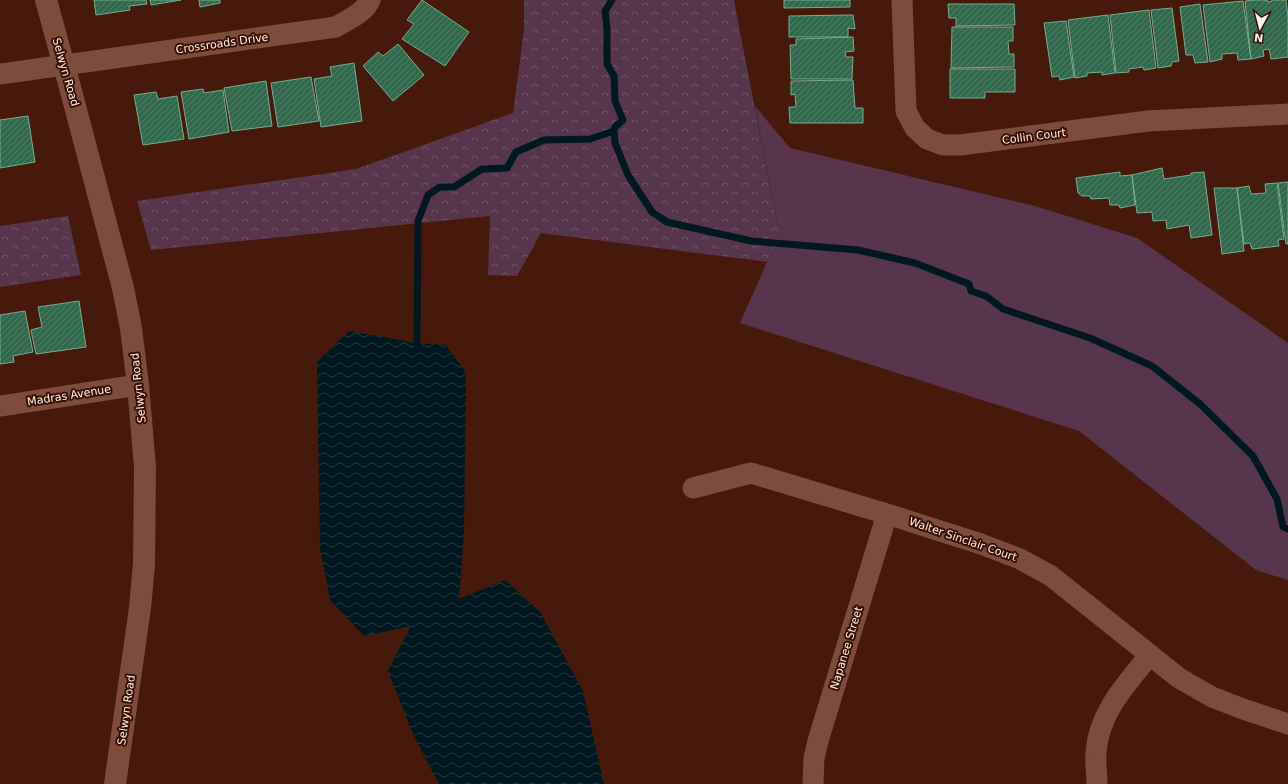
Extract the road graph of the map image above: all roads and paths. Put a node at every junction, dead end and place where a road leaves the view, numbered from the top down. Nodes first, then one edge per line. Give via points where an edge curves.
1 (46, 0) edge
2 (370, 0) edge
3 (902, 0) edge
4 (64, 65) junction
5 (0, 74) edge
6 (1288, 114) edge
7 (138, 385) junction
8 (0, 406) edge
9 (693, 488) dead end
10 (887, 514) junction
11 (1150, 655) junction
12 (1288, 724) edge
13 (115, 784) edge
14 (813, 784) edge
15 (1097, 784) edge

1 - 4 street, Selwyn Road
2 - 4 street, Crossroads Drive via 356,15 336,27
3 - 6 street, Collin Court via 906,111 915,128 927,139 943,145 1148,121
4 - 5 street, Crossroads Drive
4 - 7 street, Selwyn Road via 123,288
7 - 8 street, Madras Avenue
7 - 13 street, Selwyn Road via 146,467 144,564
9 - 10 street, Walter Sinclair Court via 751,473
10 - 11 street, Walter Sinclair Court via 981,544 1026,562 1051,576
10 - 14 street, Napanee Street via 818,741 814,758
11 - 12 street, Walter Sinclair Court via 1180,678 1212,697
11 - 15 street via 1104,717 1096,753

